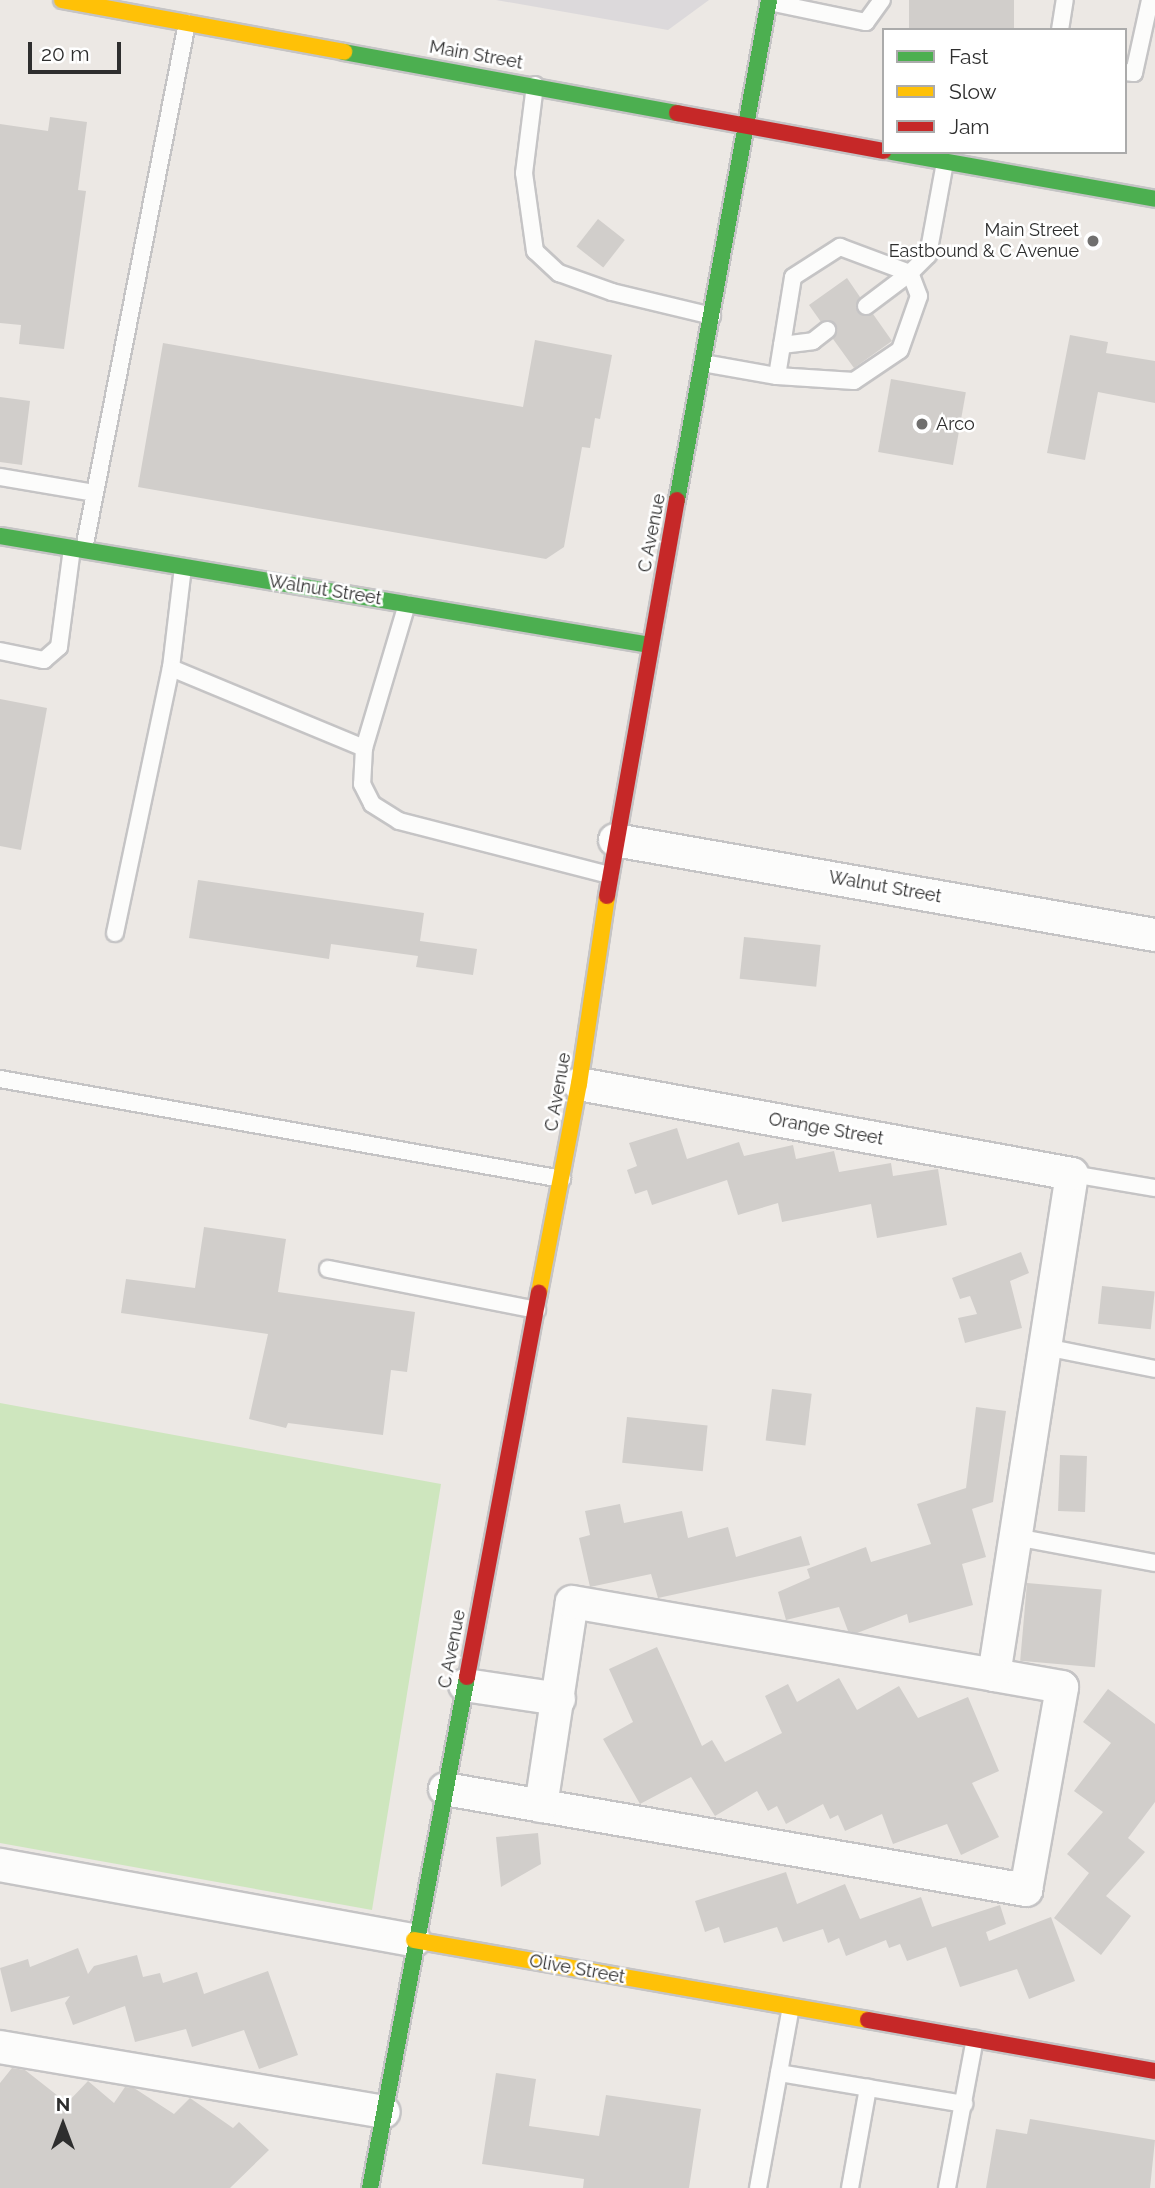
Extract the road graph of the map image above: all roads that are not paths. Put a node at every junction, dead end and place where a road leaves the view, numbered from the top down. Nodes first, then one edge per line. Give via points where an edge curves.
1 (62, 0) edge
2 (882, 0) edge
3 (1065, 0) edge
4 (1150, 0) edge
5 (769, 1) edge
6 (187, 23) junction
7 (1060, 28) edge
8 (1130, 73) edge
9 (535, 85) junction
10 (748, 125) junction
11 (882, 151) edge
12 (903, 154) edge
13 (945, 162) junction
14 (1155, 199) edge
15 (910, 273) junction
16 (866, 306) dead end
17 (712, 316) junction
18 (827, 330) dead end
19 (782, 345) junction
20 (703, 363) junction
21 (778, 376) junction
22 (0, 477) edge
23 (95, 492) junction
24 (0, 536) edge
25 (78, 549) junction
26 (183, 567) junction
27 (407, 604) junction
28 (650, 645) junction
29 (0, 652) edge
30 (171, 668) junction
31 (364, 748) junction
32 (615, 840) junction
33 (610, 876) junction
34 (115, 933) dead end
35 (1155, 935) edge
36 (0, 1079) edge
37 (579, 1084) junction
38 (1072, 1174) junction
39 (562, 1179) junction
40 (1155, 1188) edge
41 (328, 1269) dead end
42 (537, 1310) junction
43 (1045, 1347) junction
44 (1155, 1368) edge
45 (1016, 1537) junction
46 (1155, 1563) edge
47 (994, 1675) junction
48 (465, 1685) junction
49 (558, 1699) junction
50 (445, 1790) junction
51 (541, 1806) junction
52 (0, 1865) edge
53 (414, 1940) junction
54 (791, 2007) junction
55 (975, 2039) junction
56 (0, 2047) edge
57 (1155, 2071) edge
58 (779, 2073) junction
59 (868, 2088) junction
60 (964, 2104) junction
61 (384, 2112) junction
62 (370, 2188) edge
63 (758, 2188) edge
64 (850, 2188) edge
65 (947, 2188) edge

1 - 6 street, Main Street
2 - 5 lane via 866,22
3 - 7 lane
4 - 8 lane
5 - 10 street, C Avenue
6 - 9 street, Main Street
6 - 23 lane
9 - 10 street, Main Street
9 - 17 lane via 524,173 535,251 559,273
10 - 11 street, Main Street
10 - 17 street, C Avenue
12 - 13 street
13 - 14 street
13 - 15 lane via 929,255
15 - 16 lane
15 - 19 lane via 839,247 793,277
15 - 21 lane via 919,296 900,350 854,380
17 - 20 street, C Avenue
18 - 19 lane via 813,341
19 - 21 lane
20 - 21 lane
20 - 28 street, C Avenue
22 - 23 lane
23 - 25 lane
24 - 25 street, Walnut Street
25 - 26 street, Walnut Street
25 - 29 lane via 58,647 44,660
26 - 27 street, Walnut Street
26 - 30 lane
27 - 28 street, Walnut Street
27 - 31 lane
28 - 32 street, C Avenue
30 - 31 lane
30 - 34 lane
31 - 33 lane via 362,784 372,804 398,821
32 - 33 street, C Avenue
32 - 35 street, Walnut Street
33 - 37 street, C Avenue
36 - 39 lane
37 - 38 street, Orange Street
37 - 39 street, C Avenue
38 - 40 lane
38 - 43 street
39 - 42 street, C Avenue
41 - 42 lane
42 - 48 street, C Avenue
43 - 44 lane
43 - 45 street
45 - 46 lane
45 - 47 street
47 - 49 street via 572,1602
47 - 51 street via 1062,1687 1026,1890
48 - 49 street
48 - 50 street, C Avenue
49 - 51 street
50 - 51 street
50 - 53 street, C Avenue
52 - 53 street, Olive Street
53 - 54 street, Olive Street
53 - 61 street, C Avenue
54 - 55 street, Olive Street
54 - 58 lane
55 - 57 street, Olive Street
55 - 60 lane
56 - 61 street
58 - 59 lane
58 - 63 lane
59 - 60 lane
59 - 64 lane
60 - 65 lane
61 - 62 street, C Avenue

